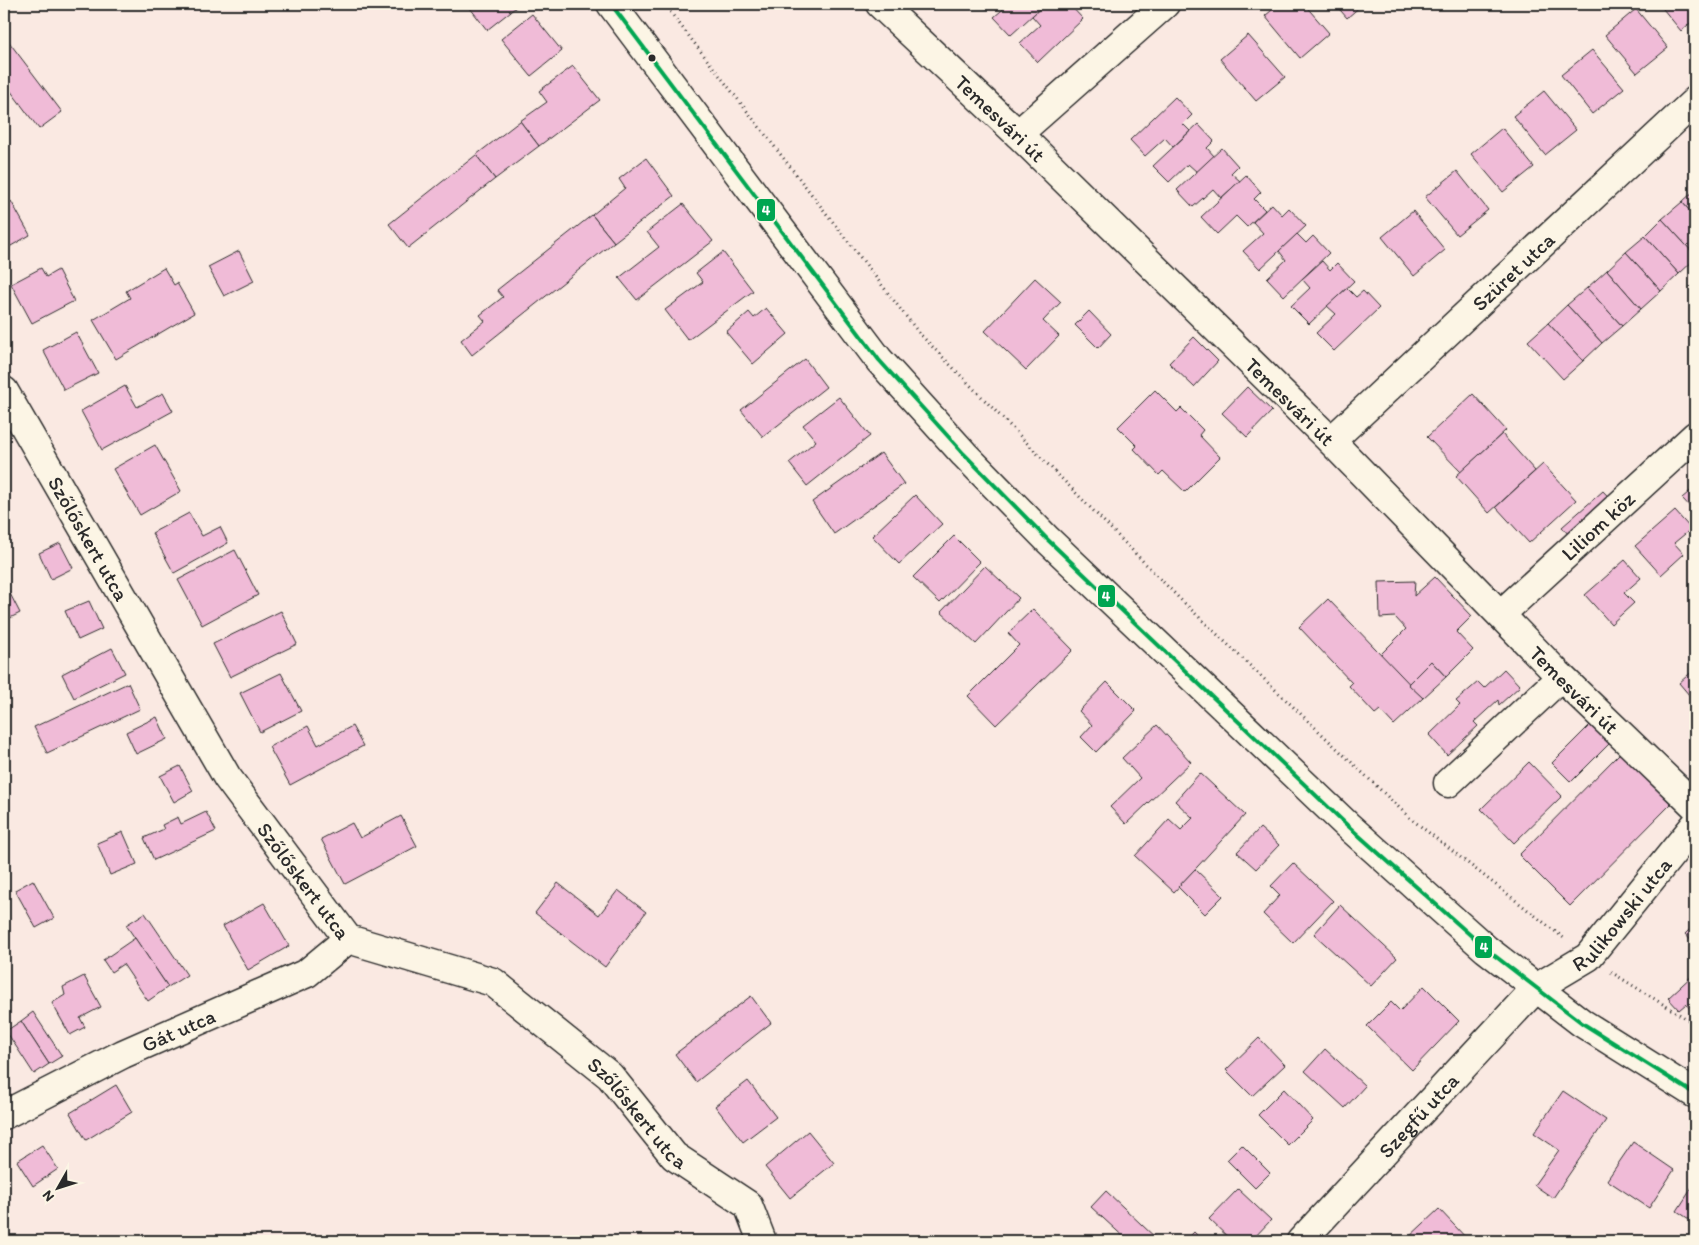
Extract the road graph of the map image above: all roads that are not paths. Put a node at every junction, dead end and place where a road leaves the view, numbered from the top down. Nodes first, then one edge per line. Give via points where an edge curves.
1 (611, 4) edge
2 (880, 4) edge
3 (1165, 4) edge
4 (1695, 101) edge
5 (1018, 134) junction
6 (4, 391) edge
7 (1695, 436) edge
8 (1331, 441) junction
9 (1501, 614) junction
10 (1561, 677) junction
11 (1448, 783) dead end
12 (1695, 806) edge
13 (1695, 825) edge
14 (348, 939) junction
15 (1536, 988) junction
16 (1695, 1094) edge
17 (4, 1115) edge
18 (762, 1241) edge
19 (1301, 1241) edge

1 - 15 street via 879,360 964,454 1048,540 1347,826 1486,949
2 - 5 street, Temesvári út
3 - 5 street
4 - 8 street, Szüret utca
5 - 8 street, Temesvári út
6 - 14 street, Szőlőskert utca via 227,777
7 - 9 street, Liliom köz
8 - 9 street, Temesvári út
9 - 10 street, Temesvári út
10 - 11 street
10 - 12 street, Temesvári út
13 - 15 street, Rulikowski utca via 1588,957
14 - 17 street, Gát utca via 306,973 123,1054
14 - 18 street, Szőlőskert utca via 493,982 610,1076 674,1156 748,1204
15 - 16 street via 1582,1023
15 - 19 street, Szegfű utca

